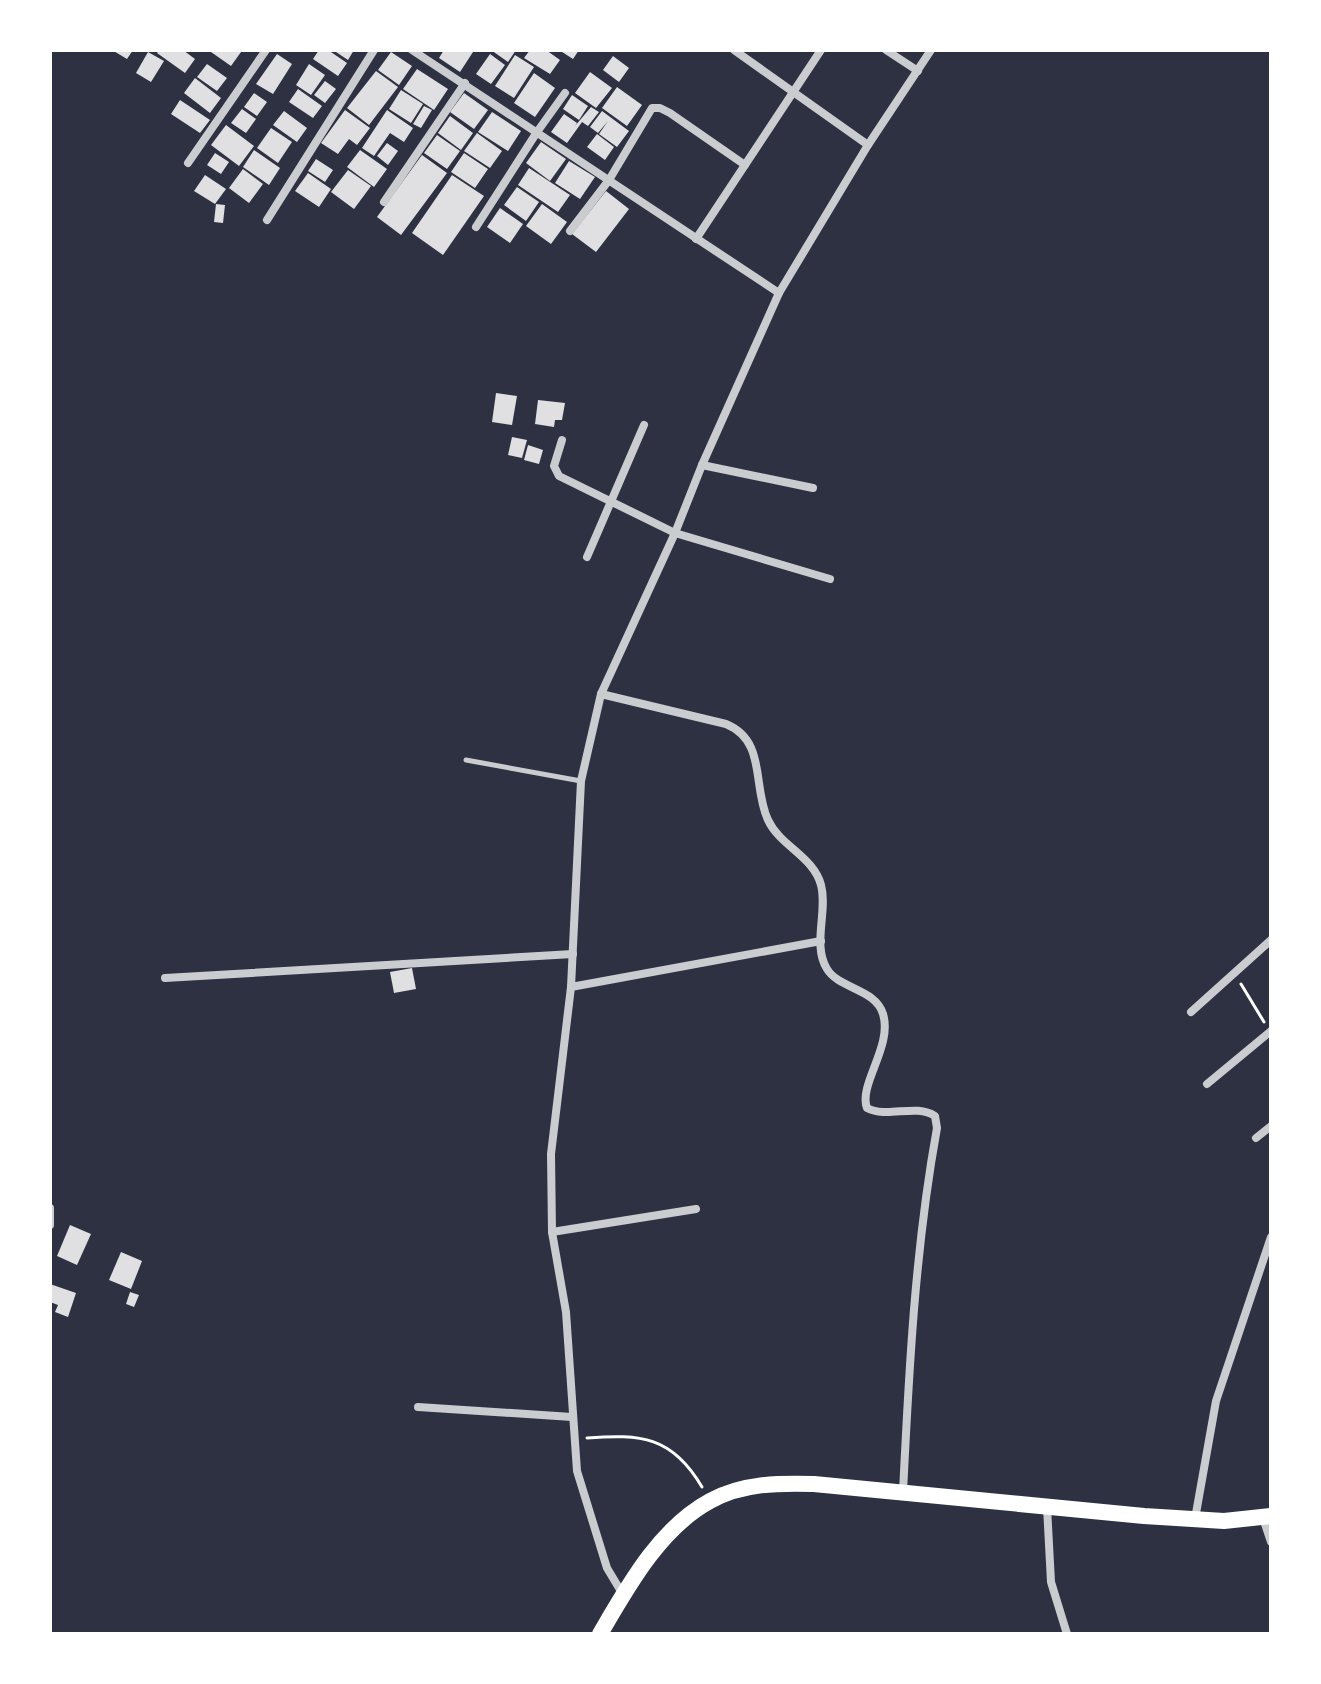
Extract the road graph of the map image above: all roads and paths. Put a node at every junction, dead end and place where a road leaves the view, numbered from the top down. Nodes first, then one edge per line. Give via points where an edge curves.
1 (266, 50) edge
2 (374, 50) edge
3 (412, 50) edge
4 (734, 50) edge
5 (821, 50) edge
6 (886, 50) edge
7 (931, 50) edge
8 (918, 71) junction
9 (465, 83) junction
10 (794, 91) junction
11 (565, 93) dead end
12 (537, 132) junction
13 (868, 145) junction
14 (188, 163) dead end
15 (745, 165) junction
16 (609, 180) junction
17 (384, 202) dead end
18 (267, 220) dead end
19 (476, 227) dead end
20 (570, 231) dead end
21 (696, 239) junction
22 (779, 293) junction
23 (644, 425) dead end
24 (562, 440) dead end
25 (702, 465) junction
26 (813, 488) dead end
27 (611, 502) junction
28 (675, 533) junction
29 (587, 557) dead end
30 (830, 579) dead end
31 (601, 694) junction
32 (466, 760) dead end
33 (581, 781) junction
34 (1271, 940) edge
35 (821, 941) junction
36 (573, 954) junction
37 (1234, 973) junction
38 (165, 978) dead end
39 (571, 987) junction
40 (1191, 1012) dead end
41 (1270, 1031) edge
42 (1207, 1084) dead end
43 (1271, 1126) edge
44 (1256, 1138) dead end
45 (50, 1208) edge
46 (696, 1209) dead end
47 (50, 1225) edge
48 (552, 1232) junction
49 (1271, 1237) edge
50 (418, 1407) dead end
51 (572, 1417) junction
52 (573, 1439) junction
53 (902, 1493) junction
54 (710, 1501) junction
55 (1047, 1506) junction
56 (1267, 1517) edge
57 (1195, 1519) junction
58 (1271, 1542) edge
59 (623, 1595) junction
60 (600, 1634) edge
61 (1067, 1634) edge

1 - 14 street
2 - 18 street
3 - 9 street
4 - 10 street
5 - 10 street
6 - 8 street
7 - 8 street
8 - 13 street
9 - 12 street
9 - 17 street
10 - 13 street
10 - 15 street
11 - 12 street
12 - 16 street
12 - 19 street
13 - 22 street
15 - 16 street via 655,108
15 - 21 street
16 - 20 street
16 - 21 street
21 - 22 street
22 - 25 street
23 - 27 street
24 - 27 street via 555,474
25 - 26 street
25 - 28 street
27 - 28 street
27 - 29 street
28 - 30 street
28 - 31 street
31 - 33 street
31 - 35 street via 726,724 745,734 768,820 818,873 825,907
32 - 33 lane
33 - 36 street
34 - 37 street
35 - 39 street
35 - 53 street via 821,955 833,976 882,1009 883,1046 865,1095 867,1108 924,1111 935,1116 937,1128 913,1310
36 - 38 street
36 - 39 street
37 - 40 street
37 - 41 path
39 - 48 street via 551,1154
41 - 42 street
43 - 44 street
45 - 47 street
46 - 48 street
48 - 51 street via 566,1312
49 - 57 street via 1216,1401
50 - 51 street
51 - 52 street
52 - 54 path via 626,1435 662,1444 693,1471
52 - 59 street via 577,1471 607,1568
53 - 54 highway via 780,1483
53 - 55 highway
54 - 59 highway via 677,1525
55 - 57 highway
55 - 61 street via 1051,1582
56 - 57 highway
56 - 58 street
59 - 60 highway

